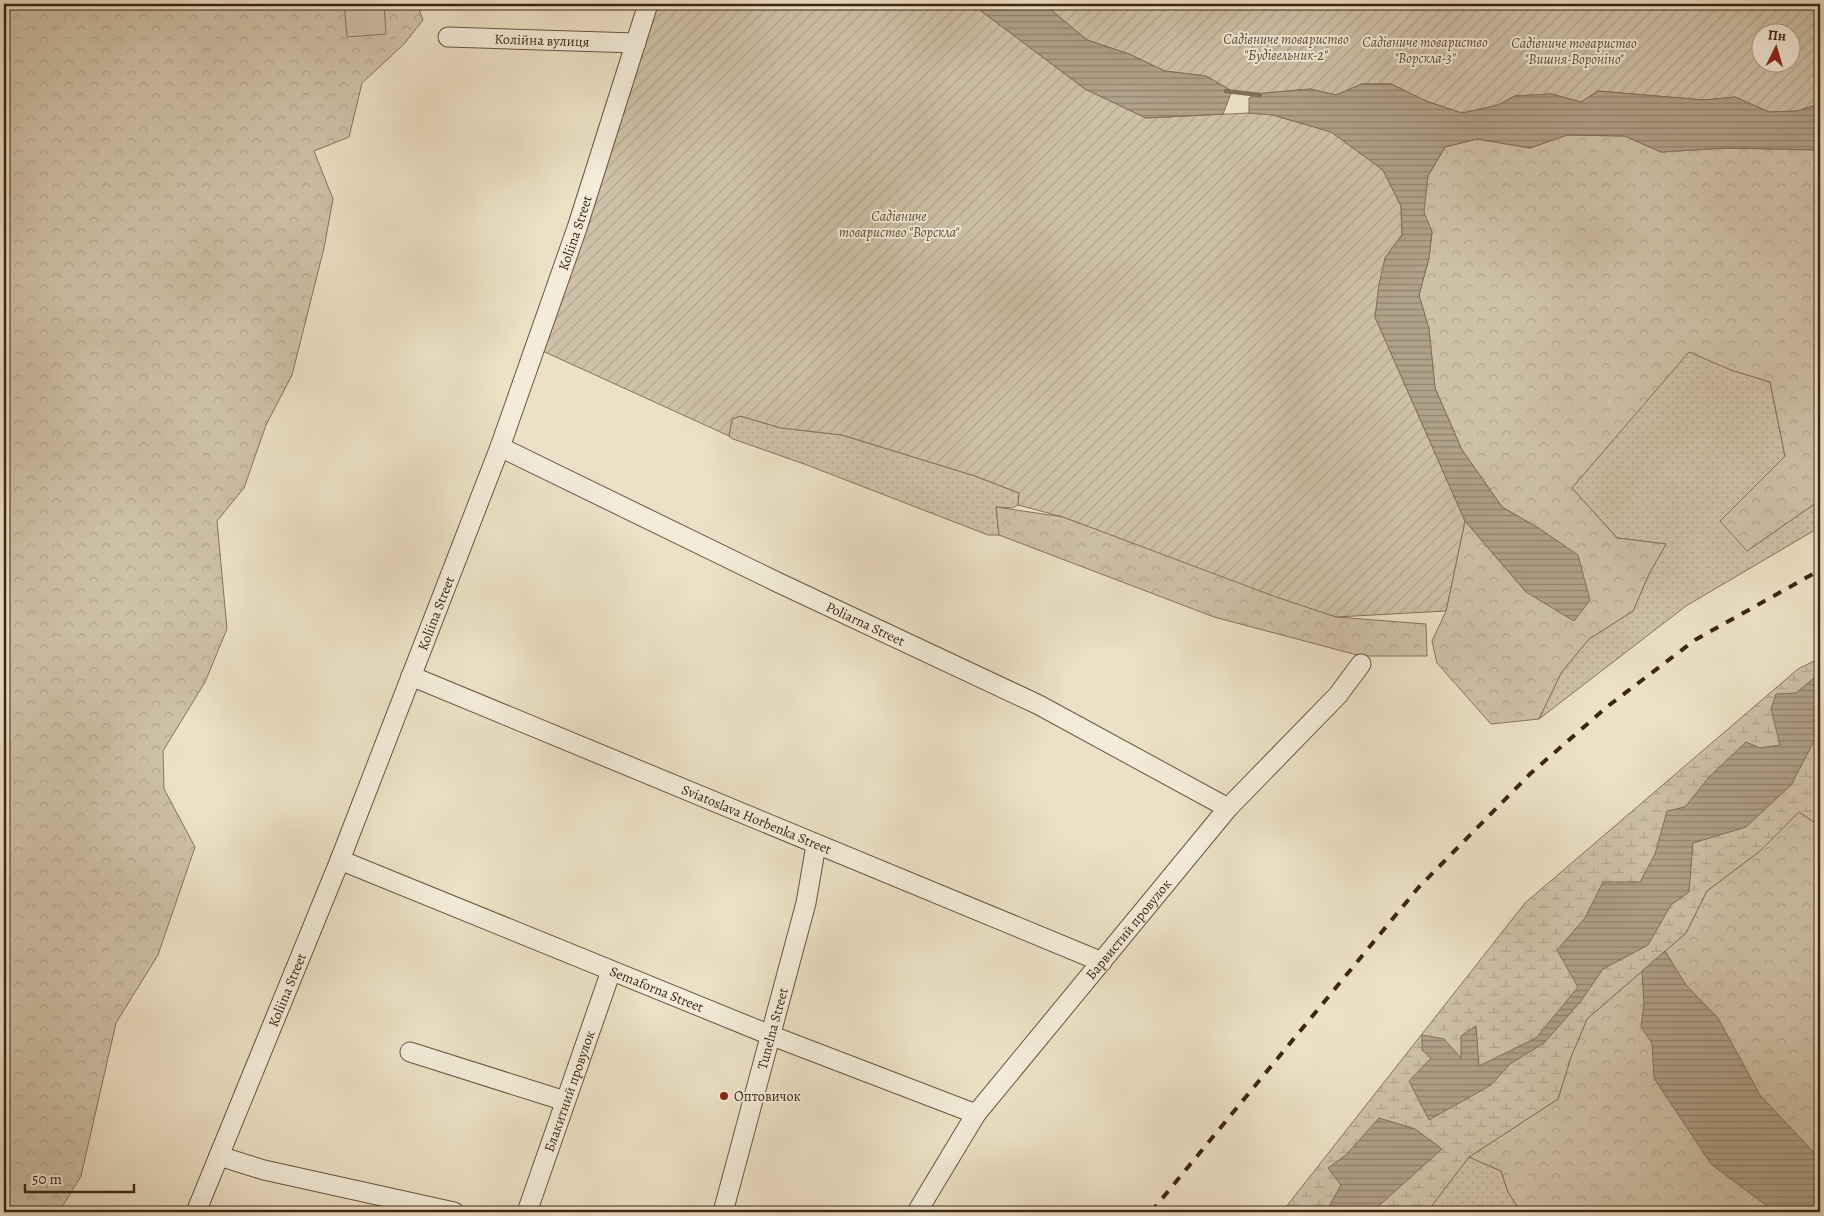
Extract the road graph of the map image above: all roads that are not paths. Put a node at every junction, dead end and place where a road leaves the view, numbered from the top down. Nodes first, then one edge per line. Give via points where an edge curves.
1 (648, 4) edge
2 (448, 37) dead end
3 (636, 43) junction
4 (500, 447) junction
5 (1361, 664) dead end
6 (411, 676) junction
7 (1228, 808) junction
8 (816, 845) junction
9 (340, 860) junction
10 (1102, 962) junction
11 (611, 971) junction
12 (770, 1036) junction
13 (410, 1052) dead end
14 (566, 1102) junction
15 (976, 1114) junction
16 (219, 1156) junction
17 (196, 1212) edge
18 (454, 1212) edge
19 (527, 1212) edge
20 (723, 1212) edge
21 (917, 1212) edge

1 - 3 street, Koliina Street
2 - 3 street, Колійна вулиця
3 - 4 street, Koliina Street via 549,311
4 - 6 street, Koliina Street
4 - 7 street, Poliarna Street via 1039,705
5 - 7 street, Барвистий провулок via 1338,695
6 - 8 street, Sviatoslava Horbenka Street
6 - 9 street, Koliina Street
7 - 10 street, Барвистий провулок
8 - 10 street, Sviatoslava Horbenka Street
8 - 12 street, Tunelna Street via 806,903
9 - 11 street, Semaforna Street
9 - 16 street, Koliina Street
10 - 15 street, Барвистий провулок
11 - 12 street, Semaforna Street
11 - 14 street, Блакитний провулок
12 - 15 street, Semaforna Street
12 - 20 street, Tunelna Street
13 - 14 street
14 - 19 street, Блакитний провулок
15 - 21 street, Барвистий провулок
16 - 17 street, Koliina Street
16 - 18 street via 335,1187

